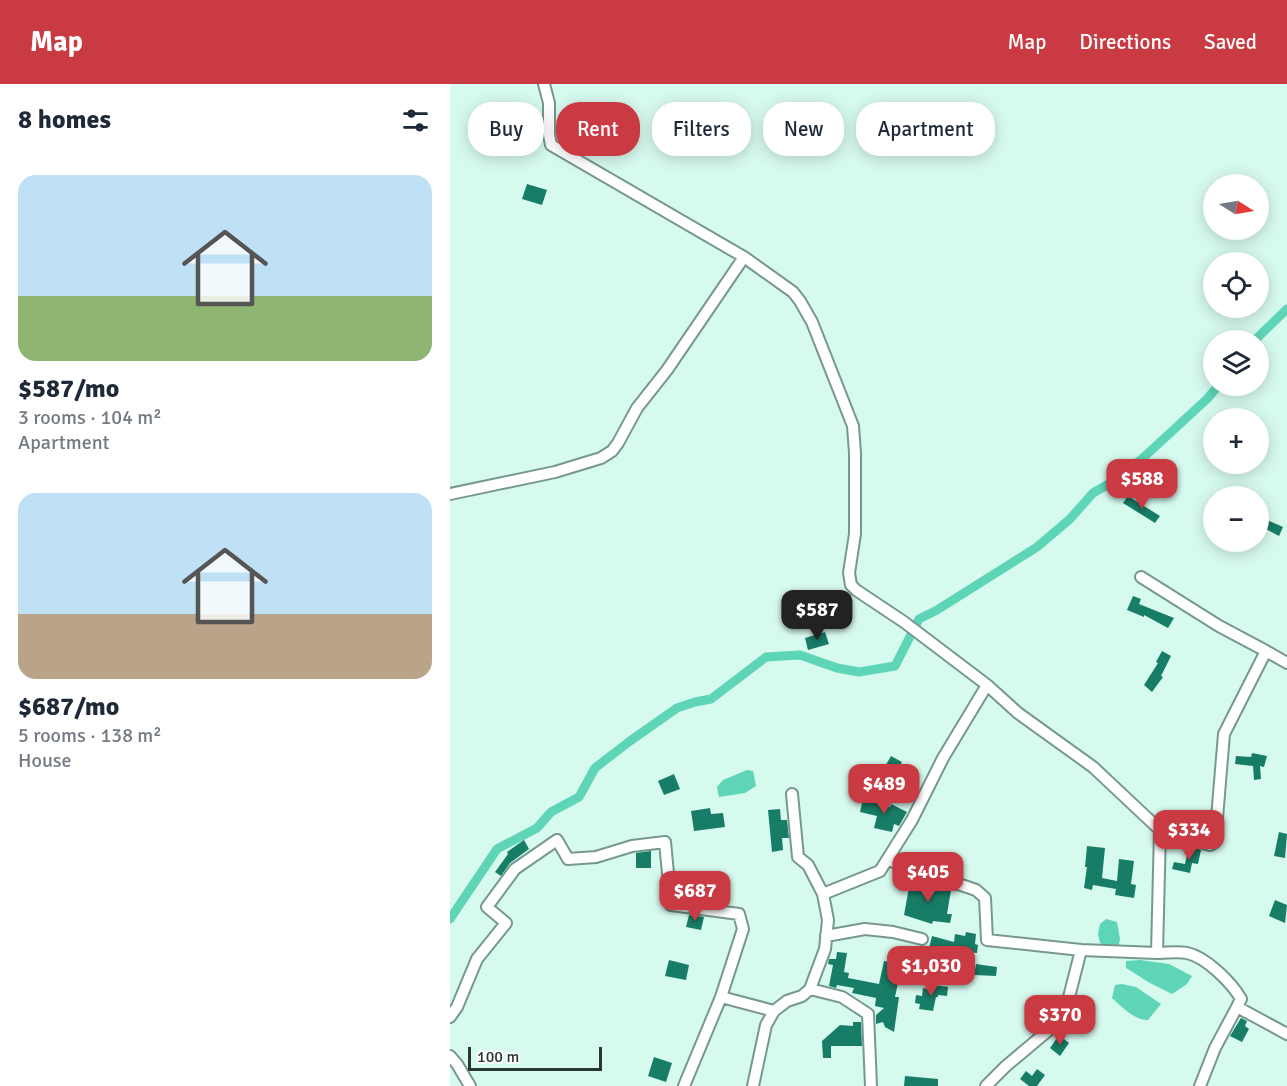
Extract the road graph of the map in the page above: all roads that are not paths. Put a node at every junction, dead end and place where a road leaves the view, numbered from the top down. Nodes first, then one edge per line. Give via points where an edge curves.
1 (544, 84) edge
2 (744, 257) junction
3 (450, 494) edge
4 (1141, 577) dead end
5 (1266, 651) junction
6 (1287, 663) edge
7 (987, 685) junction
8 (792, 794) dead end
9 (1161, 830) junction
10 (888, 860) junction
11 (823, 894) junction
12 (826, 936) junction
13 (922, 939) dead end
14 (1082, 951) junction
15 (1157, 953) junction
16 (810, 989) junction
17 (721, 997) junction
18 (1237, 1008) junction
19 (774, 1011) junction
20 (450, 1017) edge
21 (1287, 1034) edge
22 (450, 1056) edge
23 (470, 1086) edge
24 (684, 1086) edge
25 (753, 1086) edge
26 (871, 1086) edge
27 (986, 1086) edge
28 (1200, 1086) edge

1 - 2 street via 551,145
2 - 3 street via 637,408 612,451 563,470
2 - 7 street via 793,292 812,322 849,412 855,439 855,534 849,580 856,590
4 - 5 street
5 - 6 street
5 - 9 street via 1224,734 1215,842 1210,845
7 - 9 street via 1018,713 1093,767
7 - 10 street
8 - 11 street via 798,856 808,865
9 - 15 street
10 - 11 street via 880,871
10 - 14 street via 976,890 985,898 987,940
11 - 12 street via 828,920
12 - 13 street via 865,929
12 - 16 street via 825,950
14 - 15 street
14 - 27 street via 1067,1005 1049,1030
15 - 18 street via 1187,953 1215,969 1242,999
16 - 19 street
16 - 26 street via 842,997 868,1014
17 - 19 street
17 - 20 street via 743,928 739,914 671,905 665,842 568,859 556,840 515,869 488,907 506,922 477,959
17 - 24 street
18 - 21 street
18 - 28 street
19 - 25 street via 766,1025
22 - 23 street

